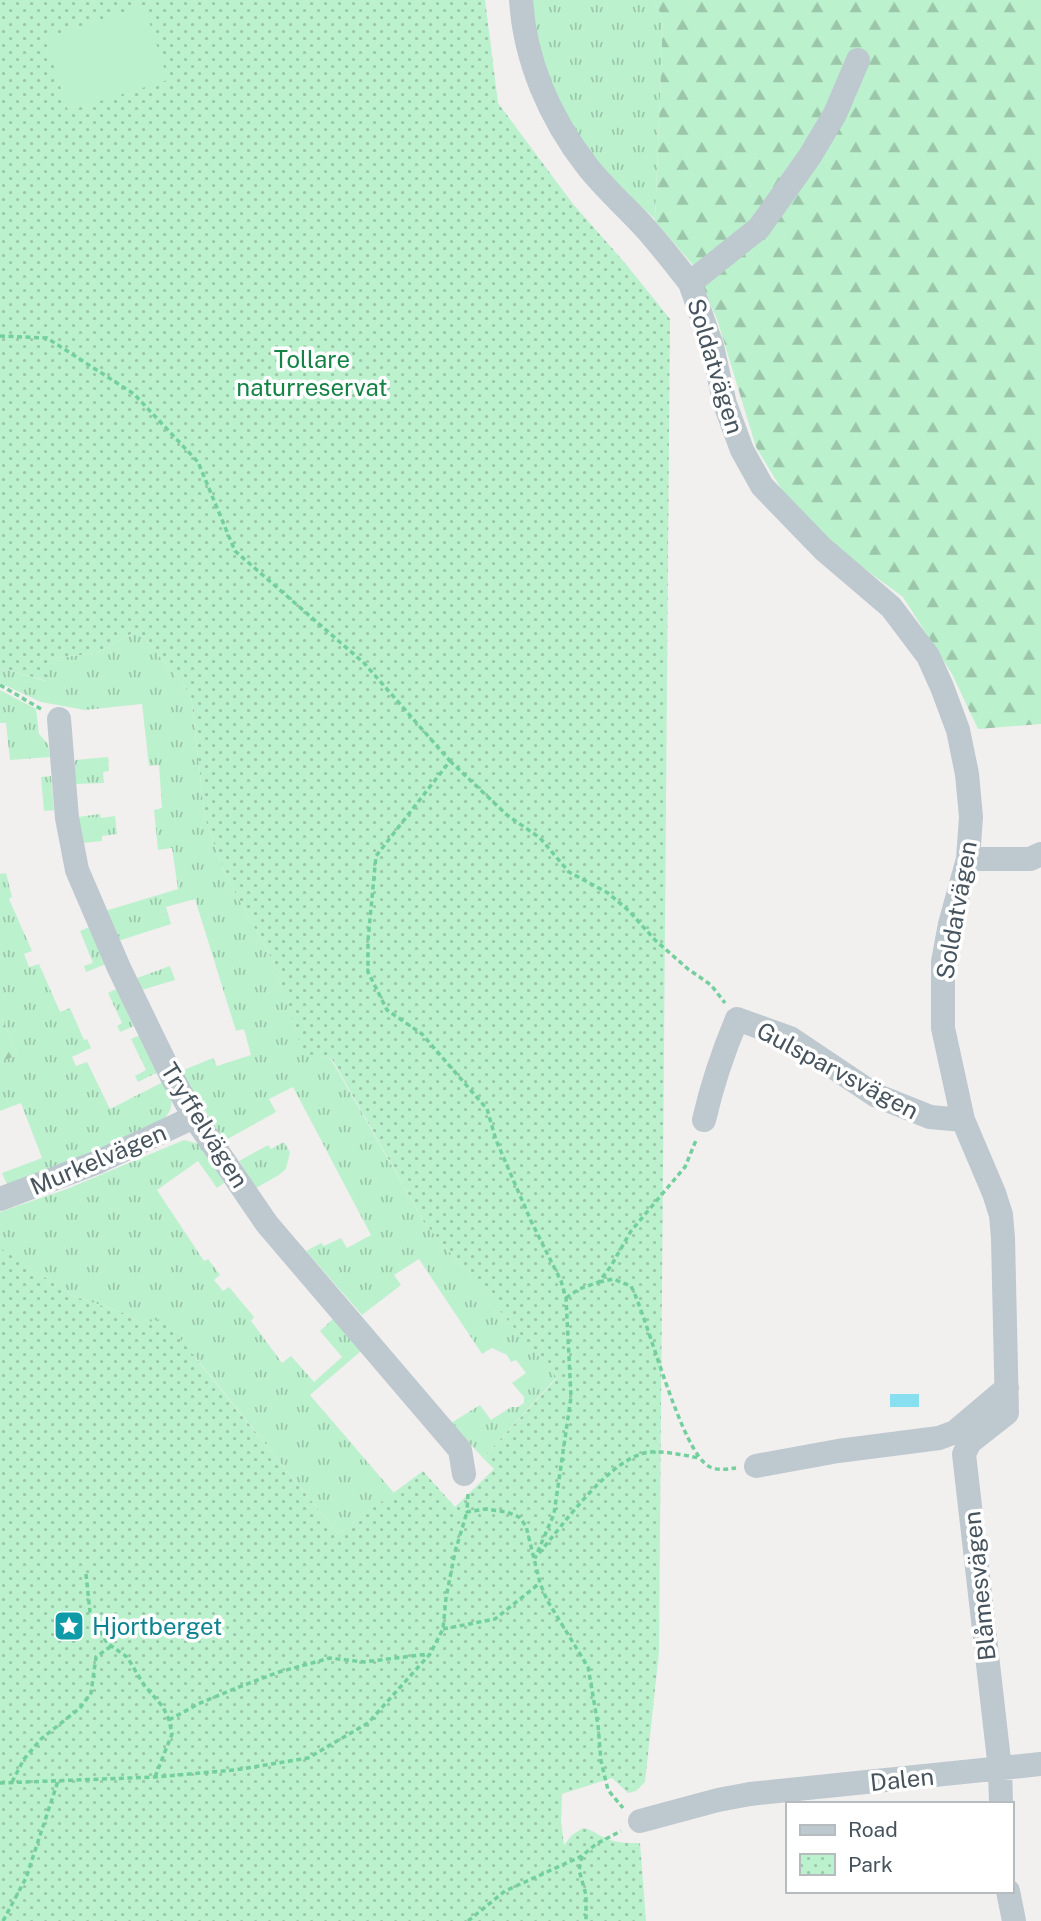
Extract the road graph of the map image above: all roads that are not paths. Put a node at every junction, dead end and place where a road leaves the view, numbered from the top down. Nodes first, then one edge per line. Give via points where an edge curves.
1 (521, 0) edge
2 (858, 60) dead end
3 (690, 283) junction
4 (59, 719) road end
5 (1041, 855) edge
6 (968, 859) junction
7 (194, 1116) junction
8 (704, 1120) road end
9 (963, 1120) junction
10 (0, 1199) edge
11 (1007, 1388) junction
12 (756, 1466) road end
13 (464, 1474) road end
14 (1041, 1764) edge
15 (1000, 1769) junction
16 (1001, 1802) edge
17 (640, 1821) road end
18 (1008, 1893) edge
19 (1014, 1921) edge

1 - 3 street, Soldatvägen via 526,41 538,79 567,136 588,168
2 - 3 street, Soldatvägen via 835,114 759,228
3 - 6 street, Soldatvägen via 712,346 724,404 762,486 822,549 891,607 928,656 958,730 965,763 971,817
4 - 7 street, Tryffelvägen via 67,818 77,870 119,968
5 - 6 street
6 - 9 street, Soldatvägen via 943,962 943,1028
7 - 10 street, Murkelvägen via 99,1162
7 - 13 street, Tryffelvägen via 267,1224 460,1450
8 - 9 street, Gulsparvsvägen via 737,1019 790,1038 875,1095 930,1117
9 - 11 street, Soldatvägen via 1001,1215
11 - 12 street via 955,1432 939,1438
11 - 15 street, Blåmesvägen via 1007,1413 970,1441 964,1454
14 - 15 street, Dalen
15 - 16 street, Blåmesvägen
15 - 17 street, Dalen via 750,1794
18 - 19 street

